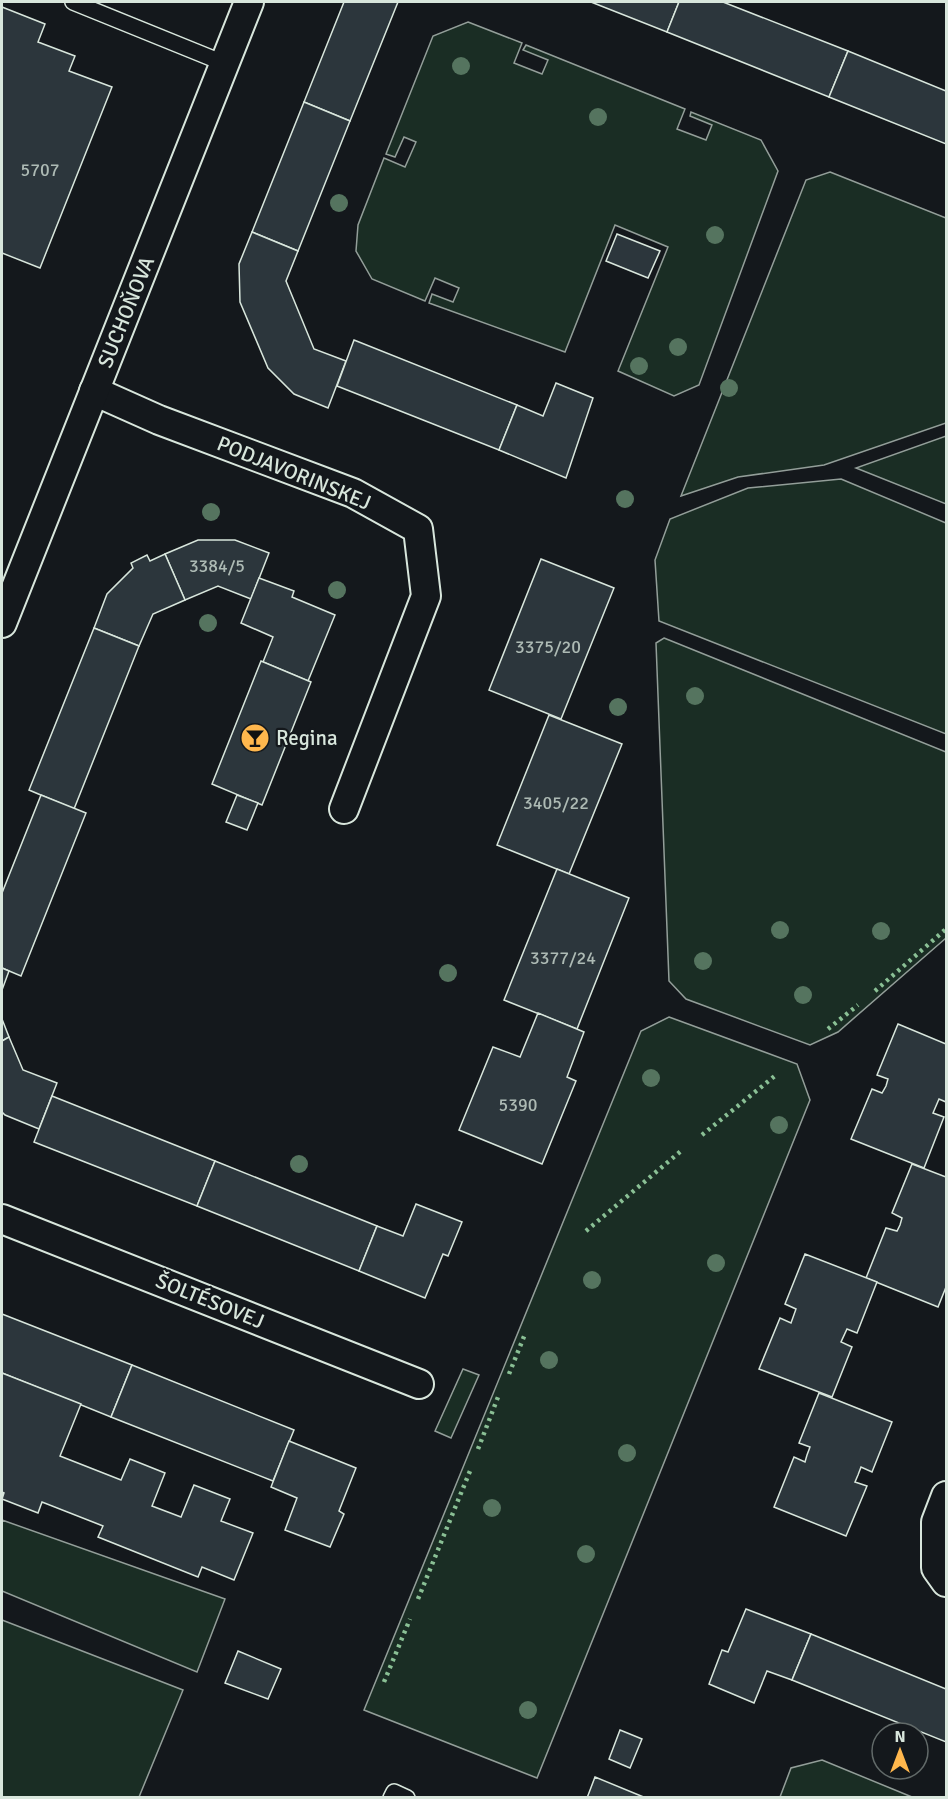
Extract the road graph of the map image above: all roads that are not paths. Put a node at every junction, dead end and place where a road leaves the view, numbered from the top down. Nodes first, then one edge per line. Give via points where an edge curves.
1 (73, 2) edge
2 (249, 2) edge
3 (226, 64) junction
4 (94, 391) junction
5 (2, 623) edge
6 (344, 808) dead end
7 (2, 1218) edge
8 (418, 1384) dead end
9 (946, 1496) edge
10 (946, 1582) edge
11 (391, 1797) edge
12 (407, 1797) edge

1 - 3 lane
2 - 3 street, SUCHOŇOVA
3 - 4 street, SUCHOŇOVA
4 - 5 street, SUCHOŇOVA
4 - 6 street, PODJAVORINSKEJ via 159,420 353,493 418,529 426,596
7 - 8 street, ŠOLTÉSOVEJ
9 - 10 street via 936,1522 936,1568
11 - 12 lane via 394,1792

